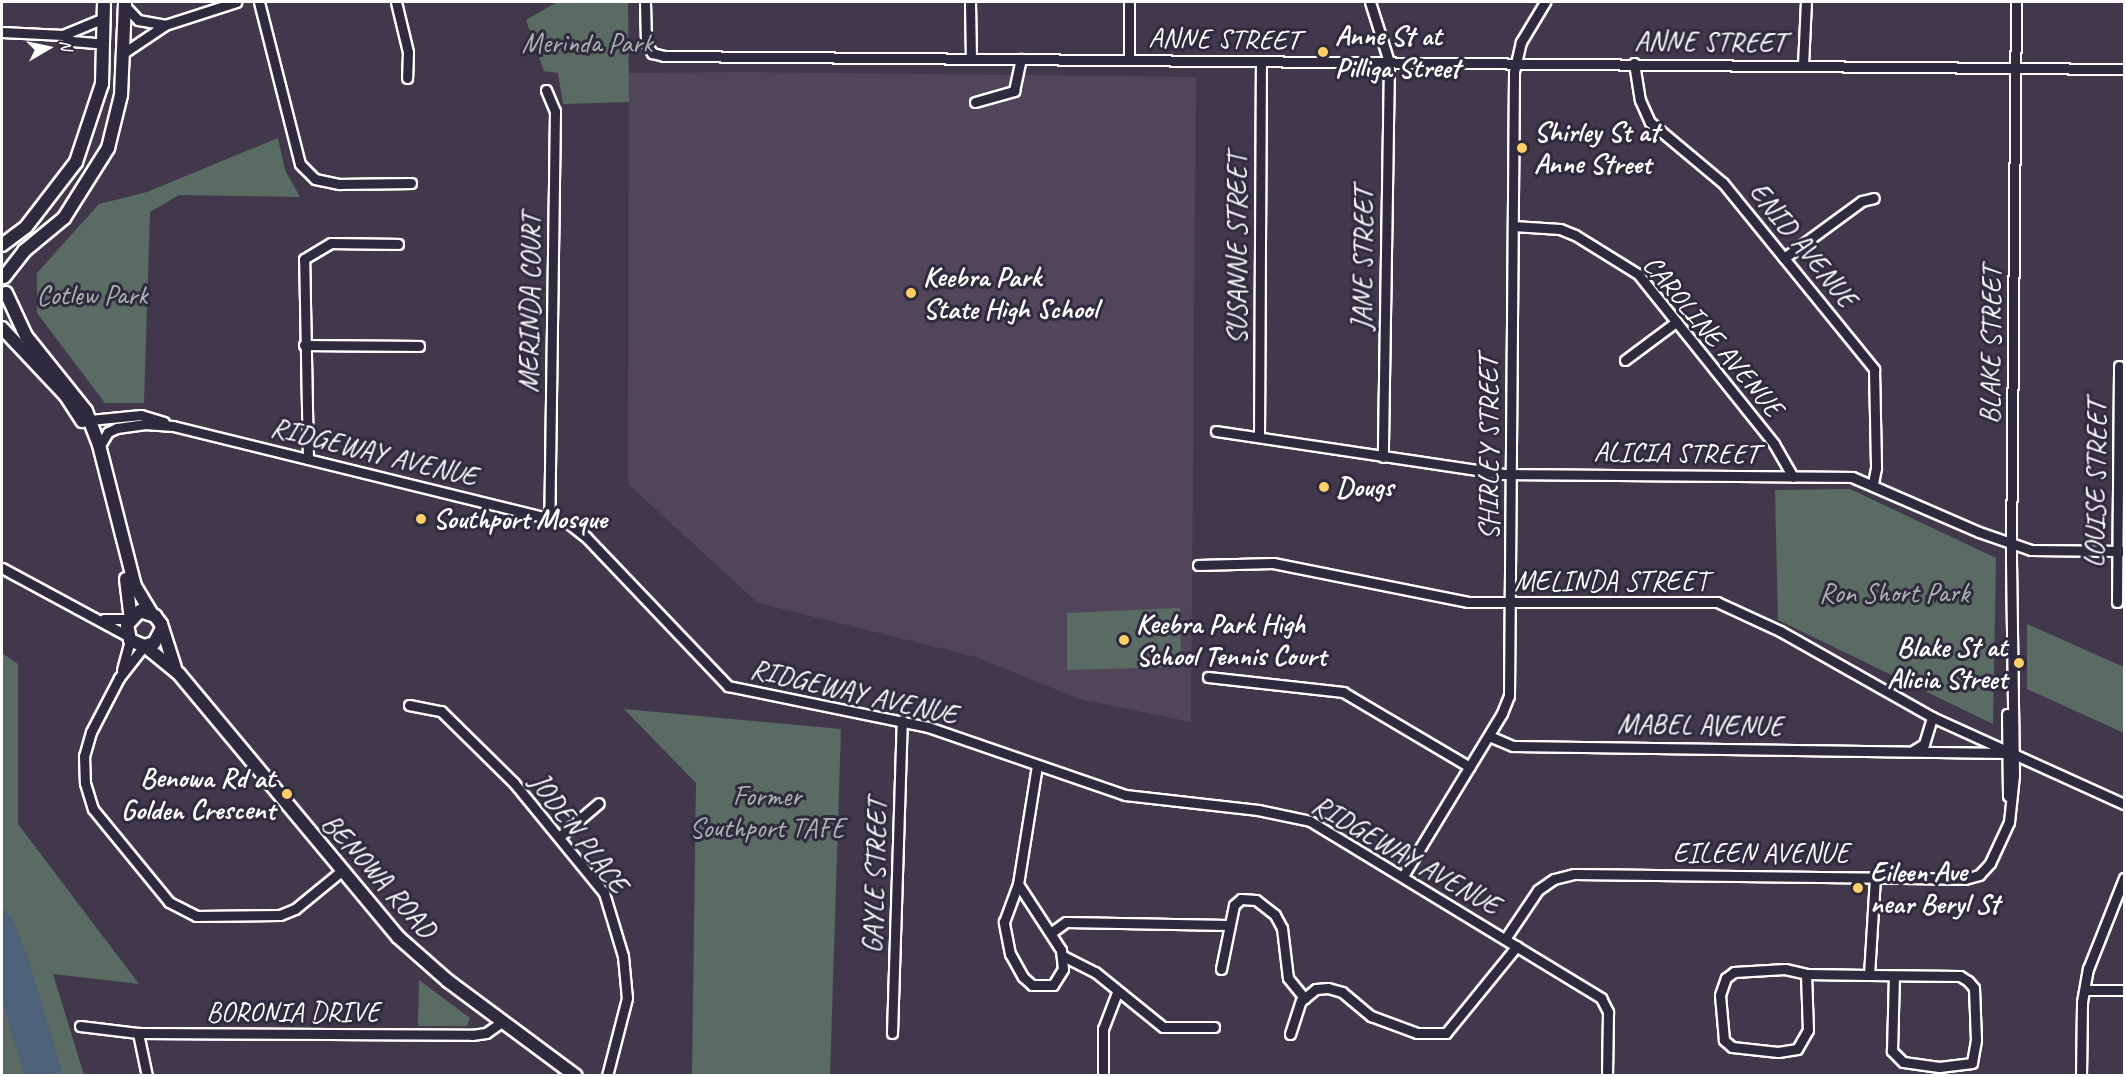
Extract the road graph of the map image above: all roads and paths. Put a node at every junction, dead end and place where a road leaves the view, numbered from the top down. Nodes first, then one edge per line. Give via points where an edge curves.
1 (104, 2) edge
2 (237, 2) edge
3 (259, 2) edge
4 (396, 2) edge
5 (645, 2) edge
6 (970, 2) edge
7 (1129, 2) edge
8 (1370, 2) edge
9 (1545, 2) edge
10 (1806, 2) edge
11 (2016, 2) edge
12 (124, 3) edge
13 (104, 18) junction
14 (165, 25) junction
15 (2, 32) edge
16 (63, 36) junction
17 (104, 44) junction
18 (124, 52) junction
19 (971, 59) junction
20 (1020, 59) junction
21 (1129, 60) junction
22 (1261, 62) junction
23 (1389, 62) junction
24 (1514, 62) junction
25 (1634, 63) junction
26 (1803, 65) junction
27 (2016, 67) junction
28 (2124, 69) edge
29 (407, 78) dead end
30 (546, 90) dead end
31 (975, 102) dead end
32 (411, 183) dead end
33 (1874, 198) dead end
34 (1513, 226) junction
35 (398, 244) dead end
36 (2, 245) edge
37 (1784, 258) junction
38 (3, 275) edge
39 (4, 299) edge
40 (1676, 322) junction
41 (2, 328) edge
42 (304, 345) junction
43 (419, 346) dead end
44 (1625, 360) dead end
45 (2119, 366) dead end
46 (90, 420) junction
47 (173, 426) junction
48 (1216, 431) dead end
49 (1259, 436) junction
50 (99, 447) junction
51 (1383, 456) junction
52 (308, 459) junction
53 (1511, 474) junction
54 (1793, 477) junction
55 (1873, 483) junction
56 (549, 518) junction
57 (2011, 544) junction
58 (2121, 551) edge
59 (1198, 566) dead end
60 (2, 568) edge
61 (2117, 602) dead end
62 (1511, 603) junction
63 (151, 613) junction
64 (98, 618) junction
65 (130, 618) junction
66 (161, 630) junction
67 (129, 638) junction
68 (144, 646) junction
69 (179, 674) junction
70 (1208, 676) dead end
71 (119, 678) junction
72 (409, 705) dead end
73 (1932, 717) junction
74 (902, 720) junction
75 (1489, 736) junction
76 (1914, 750) junction
77 (2008, 753) junction
78 (1037, 766) junction
79 (1470, 767) junction
80 (599, 803) dead end
81 (2124, 804) edge
82 (2010, 817) joint
83 (559, 837) junction
84 (340, 872) junction
85 (1403, 876) junction
86 (1875, 877) junction
87 (2124, 878) edge
88 (1018, 884) junction
89 (1228, 925) junction
90 (1052, 932) junction
91 (1505, 939) junction
92 (1517, 946) junction
93 (1063, 956) junction
94 (1221, 969) dead end
95 (1806, 974) junction
96 (1869, 975) junction
97 (1894, 977) junction
98 (2085, 990) junction
99 (2124, 990) edge
100 (1117, 992) junction
101 (1304, 998) junction
102 (502, 1022) junction
103 (80, 1026) dead end
104 (1214, 1027) dead end
105 (892, 1033) dead end
106 (138, 1034) junction
107 (1290, 1034) dead end
108 (560, 1071) edge
109 (147, 1076) edge
110 (576, 1076) edge
111 (607, 1076) edge
112 (1103, 1076) edge
113 (1607, 1076) edge
114 (2081, 1076) edge

1 - 13 main road
2 - 14 street
3 - 32 street via 300,164 315,179 339,184
4 - 29 street via 408,52
5 - 19 street, ANNE STREET via 645,39 649,51 664,57
6 - 19 street
7 - 21 street
8 - 23 street, JANE STREET
9 - 24 street
10 - 26 street
11 - 27 street, BLAKE STREET
12 - 14 street via 138,20
12 - 17 main road via 117,34
12 - 18 main road
13 - 16 street
13 - 17 main road
14 - 18 street
15 - 16 street
16 - 17 street via 72,41
17 - 36 main road via 98,105 76,162 26,227
18 - 38 main road via 115,126 96,170 64,218 24,251
19 - 20 street, ANNE STREET
20 - 21 street, ANNE STREET
20 - 31 street via 1014,91
21 - 22 street, ANNE STREET
22 - 23 street, ANNE STREET
22 - 49 street, SUSANNE STREET
23 - 24 street, ANNE STREET
23 - 51 street, JANE STREET
24 - 25 street, ANNE STREET
24 - 34 street, SHIRLEY STREET
25 - 26 street, ANNE STREET
25 - 37 street, ENID AVENUE via 1640,100 1650,122 1723,183
26 - 27 street, ANNE STREET
27 - 28 street, ANNE STREET
27 - 57 street, BLAKE STREET
30 - 56 street, MERINDA COURT via 555,111
33 - 37 street via 1862,201
34 - 40 street, CAROLINE AVENUE via 1560,229 1606,251 1638,274
34 - 53 street, SHIRLEY STREET
35 - 42 street via 331,243 304,259
37 - 55 street, ENID AVENUE via 1874,369
38 - 39 main road
39 - 46 main road via 26,336 76,395
40 - 44 street
40 - 54 street, CAROLINE AVENUE via 1774,444
41 - 65 main road via 66,396 80,417 94,454 123,564
42 - 43 street
42 - 52 street
45 - 58 street, LOUISE STREET
46 - 47 street, RIDGEWAY AVENUE via 141,415
46 - 50 main road
47 - 50 street, RIDGEWAY AVENUE via 144,424 117,428 108,432
47 - 52 street, RIDGEWAY AVENUE
48 - 49 street, ALICIA STREET
49 - 51 street, ALICIA STREET
50 - 63 main road via 135,585
51 - 53 street, ALICIA STREET
52 - 56 street, RIDGEWAY AVENUE
53 - 54 street, ALICIA STREET
53 - 62 street, SHIRLEY STREET
54 - 55 street, ALICIA STREET via 1852,477
55 - 57 street, ALICIA STREET
56 - 74 street, RIDGEWAY AVENUE via 567,523 586,537 728,686
57 - 58 street, ALICIA STREET via 2031,550
57 - 77 street, BLAKE STREET
58 - 61 street, LOUISE STREET
59 - 62 street, MELINDA STREET via 1273,562 1448,599
60 - 64 street
62 - 73 street, MELINDA STREET via 1717,602 1780,631
62 - 75 street, SHIRLEY STREET via 1509,696
63 - 65 main road via 140,611
63 - 66 main road via 159,620
64 - 65 street
64 - 67 street
65 - 67 main road
66 - 68 main road via 154,643
66 - 69 main road, BENOWA ROAD
67 - 68 main road
67 - 71 street
68 - 69 main road, BENOWA ROAD
68 - 71 street
69 - 84 main road, BENOWA ROAD
70 - 79 street via 1343,692
71 - 84 street via 91,732 84,756 86,796 169,902 196,916 280,915 295,909
72 - 83 street, JODEN PLACE via 441,711 514,783
73 - 76 street via 1924,744
73 - 77 street, MELINDA STREET
74 - 78 street, RIDGEWAY AVENUE
74 - 105 street, GAYLE STREET
75 - 76 street, MABEL AVENUE via 1513,746
75 - 79 street, SHIRLEY STREET
76 - 77 street, MABEL AVENUE
77 - 81 street, MELINDA STREET
77 - 82 street, BLAKE STREET
78 - 85 street, RIDGEWAY AVENUE via 1125,795 1300,817
78 - 88 street
79 - 85 street, SHIRLEY STREET
80 - 83 street
82 - 86 street, EILEEN AVENUE via 1990,863 1973,878
83 - 111 street, JODEN PLACE via 604,893 623,956 627,998
84 - 102 main road, BENOWA ROAD via 410,949
85 - 91 street, RIDGEWAY AVENUE
86 - 91 street, EILEEN AVENUE via 1574,874 1554,879 1538,890
86 - 96 street
87 - 98 street via 2088,969
88 - 90 street
88 - 93 street via 1004,922 1016,967 1032,985 1047,986 1061,977
89 - 90 street via 1066,922
89 - 94 street
89 - 101 street via 1231,911 1241,899 1256,900 1268,908 1282,928 1288,978
90 - 93 street
91 - 92 street, RIDGEWAY AVENUE
92 - 101 street via 1446,1033 1417,1034 1371,1016 1335,988 1316,989
92 - 113 street, RIDGEWAY AVENUE via 1601,998 1608,1012
93 - 100 street via 1079,961
95 - 95 street via 1785,969 1734,972 1726,978 1720,995 1724,1040 1732,1047 1778,1052 1797,1049 1808,1030
95 - 96 street
96 - 97 street
97 - 97 street via 1960,976 1968,981 1974,988 1976,1040 1972,1063 1939,1066 1903,1062 1892,1051
98 - 99 street
98 - 114 street
100 - 104 street via 1162,1027
100 - 112 street via 1103,1029
101 - 107 street via 1294,1014
102 - 106 street, BORONIA DRIVE via 486,1033 472,1035
102 - 108 main road, BENOWA ROAD
103 - 106 street, BORONIA DRIVE
106 - 109 street
108 - 110 main road, BENOWA ROAD

